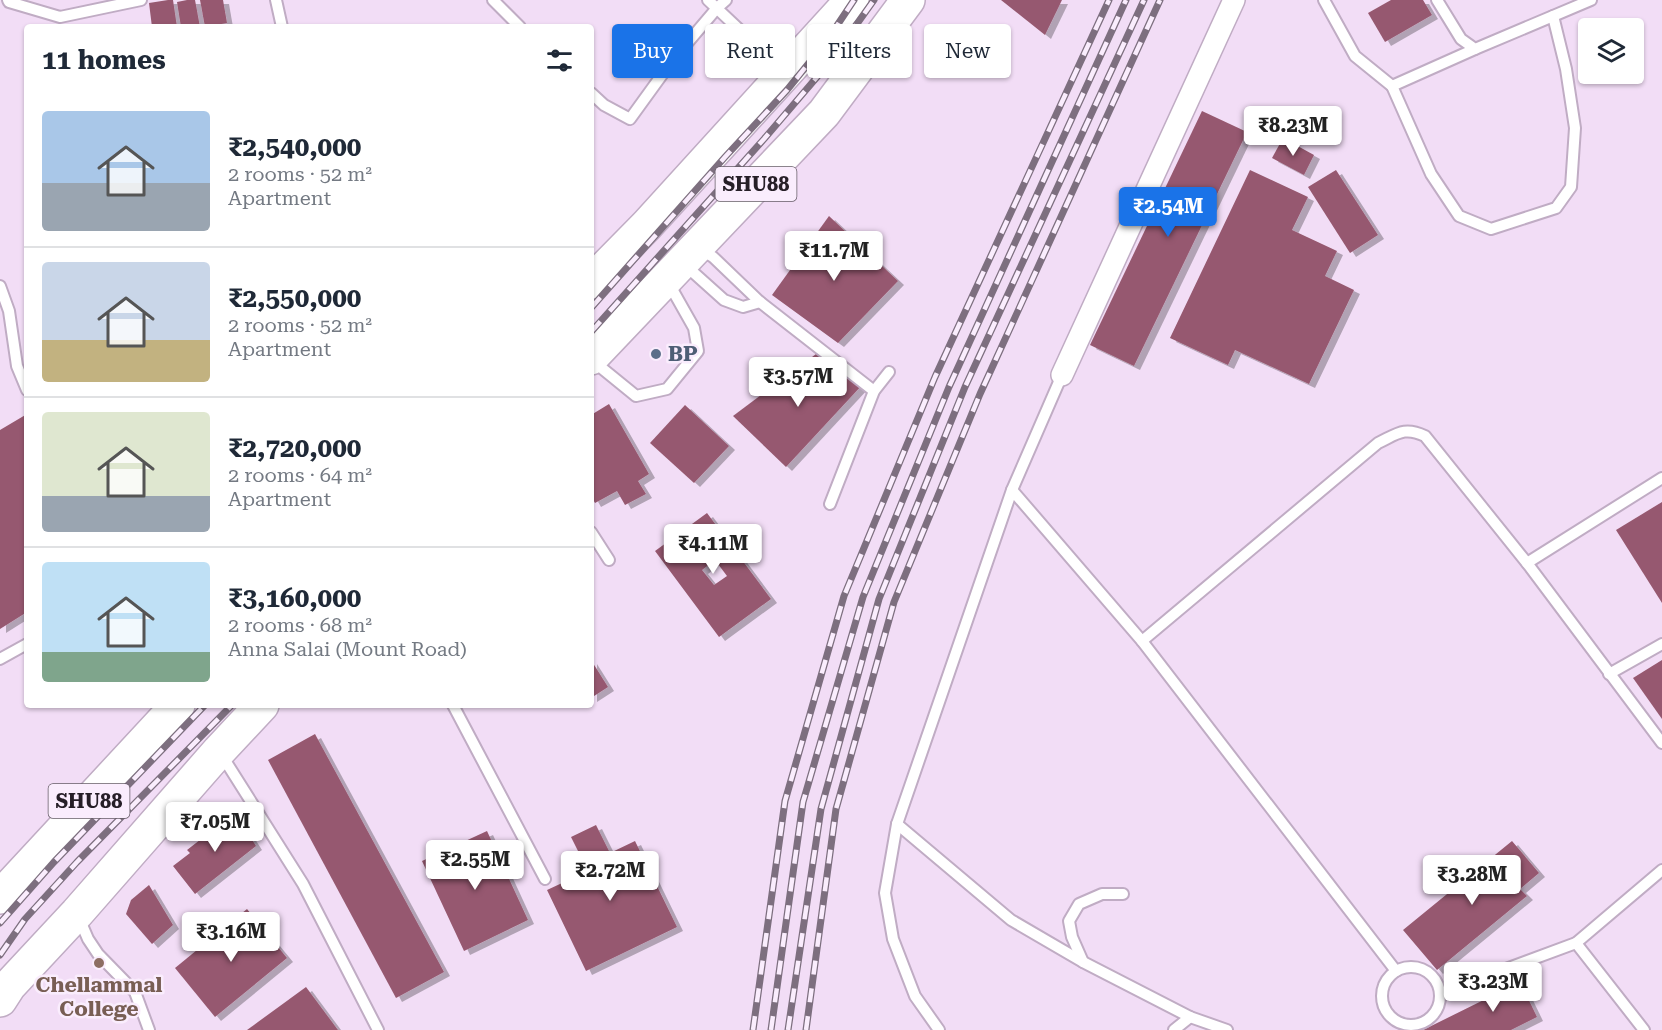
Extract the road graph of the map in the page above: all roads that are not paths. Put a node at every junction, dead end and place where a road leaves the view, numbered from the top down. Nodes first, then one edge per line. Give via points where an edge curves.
1 (8, 0) edge
2 (141, 0) edge
3 (276, 0) edge
4 (493, 0) edge
5 (726, 0) edge
6 (852, 0) edge
7 (908, 0) edge
8 (1234, 0) edge
9 (1324, 0) edge
10 (1437, 0) edge
11 (1591, 0) edge
12 (713, 4) edge
13 (1553, 16) junction
14 (281, 24) edge
15 (517, 24) edge
16 (734, 24) edge
17 (1475, 49) junction
18 (795, 63) edge
19 (781, 78) edge
20 (1392, 86) junction
21 (594, 96) edge
22 (682, 263) junction
23 (594, 279) edge
24 (0, 286) edge
25 (760, 302) junction
26 (594, 356) edge
27 (594, 361) edge
28 (889, 372) dead end
29 (1062, 375) joint
30 (24, 383) edge
31 (874, 391) junction
32 (1662, 478) edge
33 (1012, 490) junction
34 (831, 504) dead end
35 (594, 537) edge
36 (609, 560) dead end
37 (1527, 563) junction
38 (1142, 641) junction
39 (1662, 644) edge
40 (24, 646) edge
41 (0, 659) edge
42 (1610, 674) junction
43 (175, 708) edge
44 (259, 708) edge
45 (455, 708) edge
46 (1662, 743) edge
47 (219, 751) junction
48 (897, 824) junction
49 (1662, 870) edge
50 (544, 879) dead end
51 (1123, 894) dead end
52 (0, 897) edge
53 (77, 914) junction
54 (1576, 943) junction
55 (1083, 962) junction
56 (1396, 971) junction
57 (3, 993) edge
58 (1441, 993) junction
59 (1190, 1017) junction
60 (1408, 1028) edge
61 (149, 1030) edge
62 (378, 1030) edge
63 (939, 1030) edge
64 (1174, 1030) edge
65 (1227, 1030) edge
66 (1644, 1030) edge

1 - 2 lane via 60,17
3 - 14 lane
4 - 15 lane
5 - 12 lane
6 - 18 main road, SHU88
7 - 22 main road, SHU88 via 824,113
8 - 29 street
9 - 20 lane via 1355,56
10 - 17 lane via 1461,39
11 - 13 lane
12 - 16 lane
12 - 21 lane via 630,119
13 - 17 lane
13 - 20 lane via 1575,128 1571,187 1556,207 1491,229 1459,216 1431,174
17 - 20 lane
19 - 23 main road, SHU88
22 - 25 lane via 724,300 743,307
22 - 25 lane via 713,257
22 - 26 main road, SHU88
22 - 27 lane via 698,351 667,389 636,396
24 - 30 lane
25 - 31 lane
28 - 31 lane
29 - 33 lane
31 - 34 lane
32 - 37 lane
33 - 38 lane
33 - 48 lane
35 - 36 lane
37 - 38 lane via 1425,436 1413,430 1402,431 1378,443
37 - 42 lane
38 - 56 lane
39 - 42 lane
40 - 41 lane
42 - 46 lane
43 - 52 main road, SHU88
44 - 47 main road, SHU88
45 - 50 lane
47 - 53 main road, SHU88
47 - 62 lane via 303,884
48 - 55 lane via 1011,920
48 - 63 lane via 885,893 892,939 915,996
49 - 54 lane
51 - 55 lane via 1102,894 1079,904 1068,921
53 - 57 main road, SHU88
53 - 61 lane via 98,954 135,992
54 - 58 lane
54 - 66 lane
55 - 59 lane
56 - 58 lane via 1415,967 1425,970
56 - 60 lane via 1384,985 1383,1004 1393,1020
58 - 60 lane via 1430,1020
59 - 64 lane
59 - 65 lane

